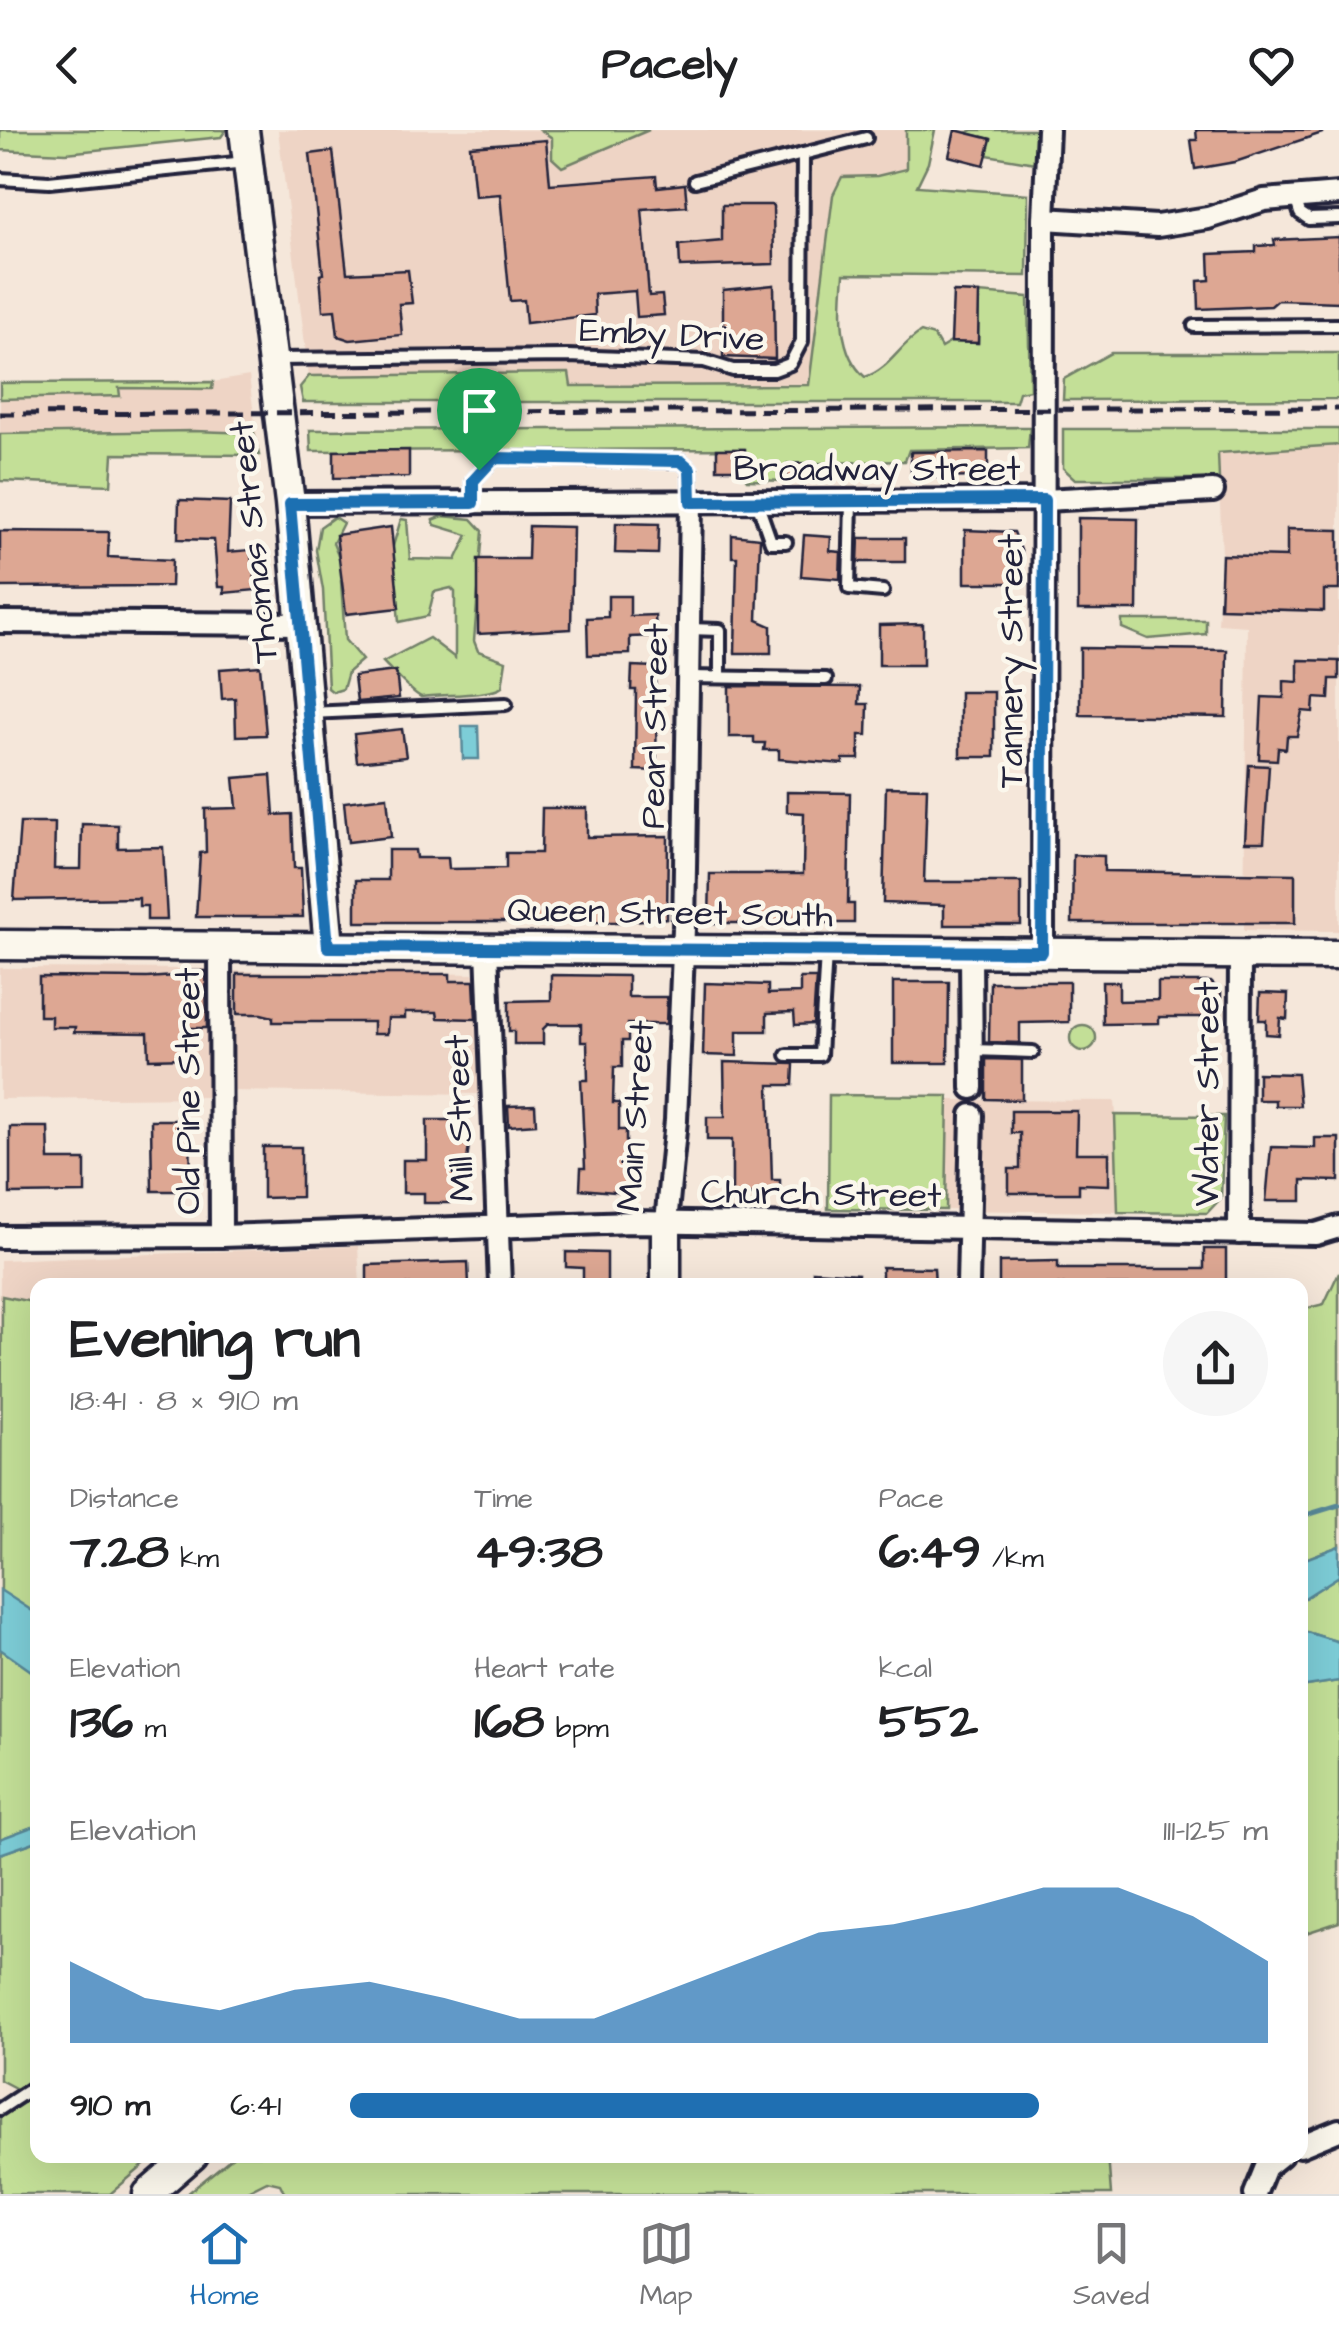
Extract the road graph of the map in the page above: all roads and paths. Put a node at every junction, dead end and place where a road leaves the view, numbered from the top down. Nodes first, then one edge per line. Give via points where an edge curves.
1 (244, 130) edge
2 (1048, 130) edge
3 (866, 138) dead end
4 (803, 154) junction
5 (247, 162) junction
6 (0, 179) edge
7 (695, 181) dead end
8 (1339, 194) edge
9 (1294, 196) junction
10 (1339, 218) edge
11 (1044, 219) junction
12 (1339, 324) edge
13 (1194, 326) dead end
14 (270, 358) junction
15 (1212, 491) dead end
16 (1044, 500) junction
17 (851, 501) junction
18 (691, 502) junction
19 (756, 502) junction
20 (473, 503) junction
21 (290, 504) junction
22 (786, 542) dead end
23 (884, 591) dead end
24 (0, 622) edge
25 (300, 624) junction
26 (689, 629) junction
27 (688, 676) junction
28 (720, 677) junction
29 (826, 679) dead end
30 (506, 704) dead end
31 (309, 713) junction
32 (0, 945) edge
33 (220, 947) junction
34 (328, 947) junction
35 (487, 949) junction
36 (683, 952) junction
37 (826, 952) junction
38 (972, 952) junction
39 (1042, 952) junction
40 (1240, 954) junction
41 (1339, 954) edge
42 (972, 1050) junction
43 (1033, 1052) dead end
44 (787, 1055) dead end
45 (972, 1088) dead end
46 (972, 1116) dead end
47 (666, 1223) junction
48 (495, 1224) junction
49 (1339, 1227) edge
50 (969, 1230) junction
51 (1238, 1233) junction
52 (221, 1236) junction
53 (0, 1237) edge
54 (499, 1278) edge
55 (666, 1278) edge
56 (968, 1278) edge
57 (30, 2089) edge
58 (0, 2110) edge
59 (1339, 2130) edge
60 (1308, 2143) edge
61 (184, 2163) edge
62 (1271, 2163) edge
63 (148, 2194) edge
64 (1255, 2194) edge

1 - 5 main road, Thomas Street
2 - 11 street, Tannery Street
3 - 4 lane
4 - 7 lane
4 - 14 lane, Emby Drive via 802,340 784,368 568,356
5 - 6 lane via 48,182
5 - 14 main road, Thomas Street
8 - 9 street
9 - 10 lane via 1309,219
9 - 11 street via 1157,226
11 - 16 street, Tannery Street
12 - 13 lane
14 - 21 main road, Thomas Street
15 - 16 street, Broadway Street
16 - 17 street, Broadway Street
16 - 39 street, Tannery Street
17 - 19 street, Broadway Street
17 - 23 lane via 849,588
18 - 19 street, Broadway Street
18 - 20 street, Broadway Street
18 - 20 lane via 690,469 681,461 494,458 473,481
18 - 26 street, Pearl Street
19 - 22 lane via 770,542
20 - 21 street, Broadway Street
21 - 25 main road, Thomas Street
24 - 25 street
25 - 31 main road, Thomas Street
26 - 27 street, Pearl Street
26 - 28 lane via 720,630
27 - 28 lane
27 - 36 street, Pearl Street
28 - 29 lane
30 - 31 lane
31 - 34 main road, Thomas Street
32 - 33 main road, Queen Street South
33 - 34 main road, Queen Street South
33 - 52 street, Old Pine Street
34 - 35 main road, Queen Street South
35 - 36 main road, Queen Street South
35 - 48 street, Mill Street
36 - 37 main road, Queen Street South
36 - 47 street, Main Street
37 - 38 main road, Queen Street South
37 - 44 lane via 820,1054
38 - 39 main road, Queen Street South
38 - 42 street
39 - 40 main road, Queen Street South
40 - 41 main road, Queen Street South
40 - 51 street, Water Street
42 - 43 lane
42 - 45 street
46 - 50 street
47 - 48 street, Church Street
47 - 50 street, Church Street
47 - 55 main road, Main Street
48 - 52 street, Church Street
48 - 54 street, Mill Street
49 - 51 street, Church Street via 1316,1234
50 - 51 street, Church Street
50 - 56 street
52 - 53 street, Church Street
57 - 58 lane
59 - 60 street
61 - 63 main road
62 - 64 street

